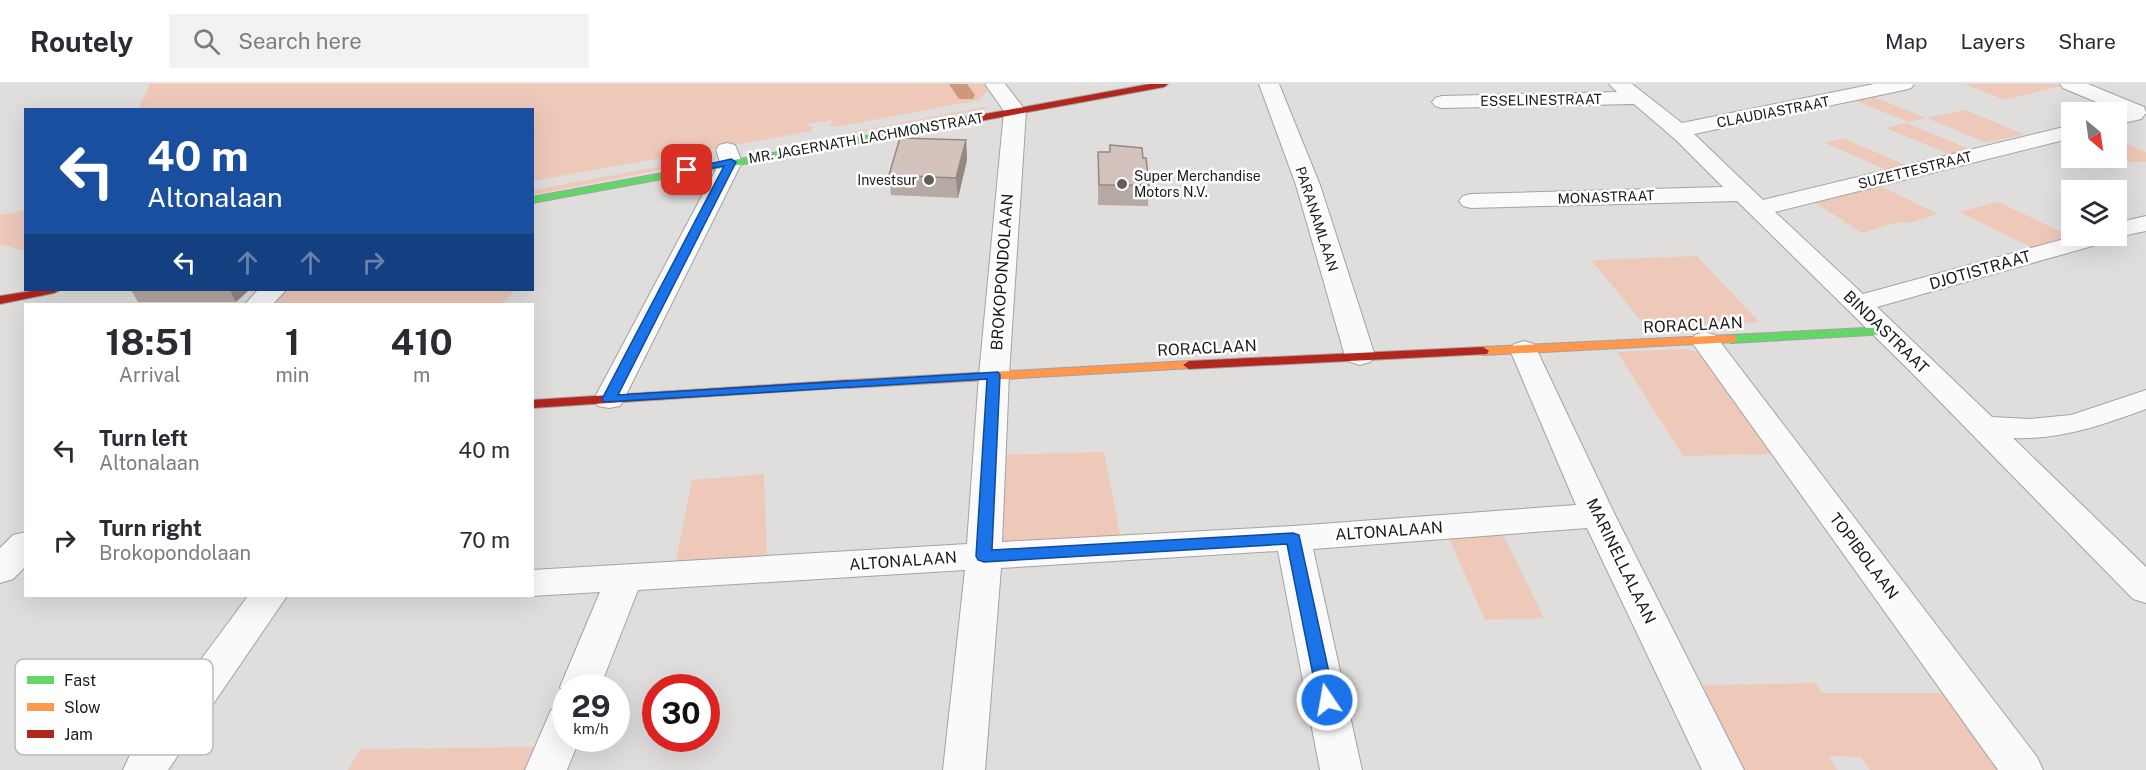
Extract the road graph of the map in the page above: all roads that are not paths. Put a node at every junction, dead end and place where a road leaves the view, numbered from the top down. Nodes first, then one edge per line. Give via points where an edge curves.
1 (1089, 84) edge
2 (1164, 84) edge
3 (1269, 84) edge
4 (1904, 84) edge
5 (2070, 84) edge
6 (1629, 91) edge
7 (1000, 99) edge
8 (1442, 102) dead end
9 (2120, 102) edge
10 (2127, 105) edge
11 (2127, 116) edge
12 (1676, 130) junction
13 (2061, 133) edge
14 (806, 136) dead end
15 (729, 156) junction
16 (534, 187) edge
17 (534, 200) edge
18 (1471, 201) dead end
19 (1749, 201) junction
20 (2146, 223) edge
21 (2127, 228) edge
22 (2065, 246) edge
23 (49, 291) edge
24 (272, 291) edge
25 (0, 300) edge
26 (259, 303) edge
27 (1859, 304) junction
28 (1885, 331) junction
29 (1705, 341) junction
30 (1524, 350) junction
31 (1360, 356) junction
32 (994, 375) junction
33 (609, 399) junction
34 (2146, 399) edge
35 (534, 404) edge
36 (1984, 427) junction
37 (1598, 515) junction
38 (1293, 538) junction
39 (24, 546) edge
40 (984, 556) junction
41 (0, 570) edge
42 (624, 579) junction
43 (534, 583) edge
44 (2146, 589) edge
45 (267, 597) edge
46 (213, 673) edge
47 (585, 674) edge
48 (554, 752) edge
49 (155, 755) edge
50 (144, 770) edge
51 (546, 770) edge
52 (964, 770) edge
53 (1341, 770) edge
54 (1723, 770) edge
55 (2022, 770) edge

1 - 7 main road, MR. JAGERNATH LACHMONSTRAAT
2 - 7 main road, MR. JAGERNATH LACHMONSTRAAT
3 - 31 street, PARANAMLAAN via 1308,184
4 - 12 street, CLAUDIASTRAAT
5 - 9 street
6 - 8 street, ESSELINESTRAAT
6 - 12 street, BINDASTRAAT
7 - 15 main road, MR. JAGERNATH LACHMONSTRAAT
7 - 32 street, BROKOPONDOLAAN
10 - 11 street via 2137,113
12 - 19 street, BINDASTRAAT
13 - 19 street, SUZETTESTRAAT
14 - 15 main road, MR. JAGERNATH LACHMONSTRAAT via 766,143
15 - 16 main road, MR. JAGERNATH LACHMONSTRAAT
15 - 17 main road, MR. JAGERNATH LACHMONSTRAAT
15 - 33 street
18 - 19 street, MONASTRAAT
19 - 27 street, BINDASTRAAT
20 - 21 street
22 - 27 street, DJOTISTRAAT
23 - 25 main road
24 - 26 street
27 - 28 street, BINDASTRAAT
28 - 29 main road, RORACLAAN
28 - 36 street, BINDASTRAAT
29 - 30 main road, RORACLAAN
29 - 55 street, TOPIBOLAAN
30 - 31 main road, RORACLAAN
30 - 37 street, MARINELLALAAN
31 - 32 main road, RORACLAAN
32 - 33 main road, RORACLAAN
32 - 40 street, BROKOPONDOLAAN
33 - 35 main road, RORACLAAN
34 - 36 street via 2075,424 2030,429
36 - 44 street, BINDASTRAAT
37 - 38 street, ALTONALAAN
37 - 54 street, MARINELLALAAN
38 - 40 street, ALTONALAAN
38 - 53 street
39 - 41 street
40 - 42 street, ALTONALAAN
40 - 52 street, BROKOPONDOLAAN
42 - 43 street, ALTONALAAN
42 - 47 street
45 - 46 street
48 - 51 street
49 - 50 street

